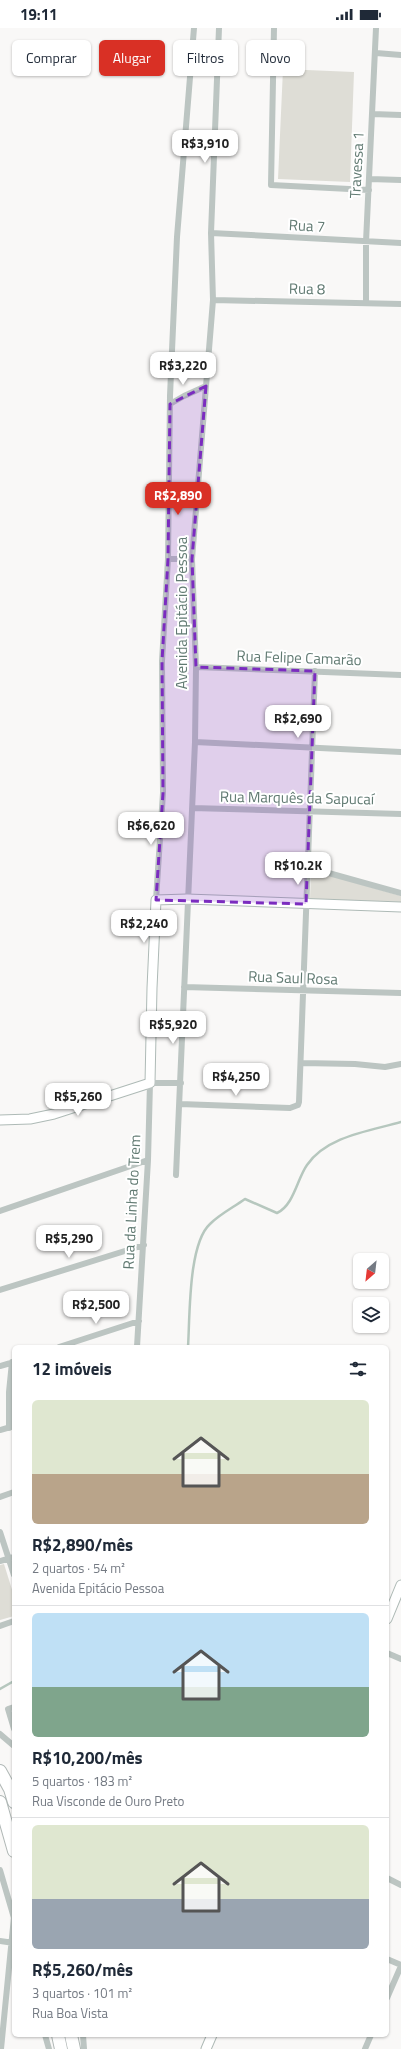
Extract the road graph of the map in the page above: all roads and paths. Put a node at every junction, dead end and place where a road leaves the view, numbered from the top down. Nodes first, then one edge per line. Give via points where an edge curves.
1 (194, 28) edge
2 (219, 28) edge
3 (274, 28) edge
4 (376, 28) edge
5 (376, 54) junction
6 (401, 54) edge
7 (372, 114) junction
8 (401, 115) edge
9 (370, 179) junction
10 (401, 180) edge
11 (369, 190) junction
12 (211, 233) junction
13 (366, 242) junction
14 (401, 243) edge
15 (213, 300) junction
16 (366, 303) junction
17 (401, 304) edge
18 (206, 386) junction
19 (170, 404) junction
20 (168, 559) junction
21 (192, 559) junction
22 (196, 667) junction
23 (315, 671) junction
24 (401, 675) edge
25 (195, 742) junction
26 (311, 748) junction
27 (401, 752) edge
28 (192, 808) junction
29 (311, 810) junction
30 (401, 814) edge
31 (307, 867) junction
32 (401, 893) edge
33 (187, 899) junction
34 (156, 900) junction
35 (306, 904) junction
36 (401, 907) edge
37 (184, 987) junction
38 (304, 991) junction
39 (401, 993) edge
40 (302, 1063) junction
41 (401, 1064) edge
42 (150, 1083) junction
43 (181, 1083) junction
44 (180, 1104) junction
45 (0, 1120) edge
46 (148, 1160) junction
47 (176, 1175) dead end
48 (0, 1211) edge
49 (144, 1245) junction
50 (0, 1290) edge
51 (139, 1321) junction
52 (65, 1345) edge
53 (137, 1345) edge
54 (12, 1362) edge
55 (0, 1366) edge
56 (12, 1370) edge
57 (11, 1427) edge
58 (0, 1430) edge
59 (12, 1493) edge
60 (0, 1497) edge
61 (0, 1532) edge
62 (11, 1558) edge
63 (0, 1561) edge
64 (401, 1585) edge
65 (389, 1614) edge
66 (12, 1623) edge
67 (0, 1626) edge
68 (389, 1654) edge
69 (401, 1659) edge
70 (0, 1734) edge
71 (12, 1744) edge
72 (0, 1771) edge
73 (12, 1796) edge
74 (0, 1802) edge
75 (12, 1844) edge
76 (0, 1870) edge
77 (389, 1879) edge
78 (401, 1885) edge
79 (12, 1911) edge
80 (0, 1941) edge
81 (12, 1943) edge
82 (389, 1960) edge
83 (401, 1966) edge
84 (389, 1993) edge
85 (3, 2003) edge
86 (46, 2037) edge
87 (58, 2037) edge
88 (71, 2037) edge
89 (83, 2037) edge
90 (211, 2037) edge
91 (370, 2037) edge
92 (1, 2049) edge
93 (49, 2049) edge
94 (61, 2049) edge
95 (74, 2049) edge
96 (84, 2049) edge
97 (206, 2049) edge
98 (365, 2049) edge

1 - 19 street via 177,237
2 - 12 street, Avenida Epitácio Pessoa
3 - 11 street via 271,185
4 - 5 street, Travessa 1
5 - 6 street
5 - 7 street, Travessa 1
7 - 8 street
7 - 9 street, Travessa 1
9 - 10 street
9 - 11 street, Travessa 1
11 - 13 street, Travessa 1
12 - 13 street, Rua 7
12 - 15 street, Avenida Epitácio Pessoa
13 - 14 street, Rua 7
13 - 16 street, Travessa 1
15 - 16 street, Rua 8
15 - 18 street, Avenida Epitácio Pessoa
16 - 17 street, Rua 8
18 - 19 street
18 - 21 street, Avenida Epitácio Pessoa
19 - 20 street
20 - 21 street
20 - 34 street via 162,661 163,793
21 - 22 street, Avenida Epitácio Pessoa
22 - 23 street, Rua Felipe Camarão
22 - 25 street, Avenida Epitácio Pessoa
23 - 24 street, Rua Felipe Camarão
23 - 26 street
25 - 26 street
25 - 28 street, Avenida Epitácio Pessoa
26 - 27 street
26 - 29 street
28 - 29 street, Rua Marquês da Sapucaí
28 - 33 street, Avenida Epitácio Pessoa
29 - 30 street, Rua Marquês da Sapucaí
29 - 31 street
31 - 32 street
31 - 35 street
33 - 34 street
33 - 35 street
33 - 37 street, Avenida Epitácio Pessoa
34 - 42 street
35 - 36 street
35 - 38 street
37 - 38 street, Rua Saul Rosa
37 - 43 street, Avenida Epitácio Pessoa
38 - 39 street, Rua Saul Rosa
38 - 40 street
40 - 41 street via 385,1067
40 - 44 street via 299,1102 290,1108
42 - 43 street
42 - 45 street via 54,1114 30,1119
42 - 46 street, Rua da Linha do Trem
43 - 44 street, Avenida Epitácio Pessoa
44 - 47 street, Avenida Epitácio Pessoa
46 - 48 street
46 - 49 street, Rua da Linha do Trem
49 - 50 street
49 - 51 street, Rua da Linha do Trem
51 - 52 street
51 - 53 street, Rua da Linha do Trem
54 - 55 street
56 - 57 street via 9,1392
57 - 58 street
59 - 60 street
61 - 62 street
62 - 63 street
64 - 65 street
66 - 67 street
68 - 69 street
70 - 71 street
72 - 73 highway
74 - 75 highway
76 - 79 street
77 - 78 street
80 - 81 street
81 - 85 street
82 - 83 street
83 - 84 street
85 - 92 street
86 - 93 street
87 - 94 highway
88 - 95 highway
89 - 96 street
90 - 97 street
91 - 98 street

